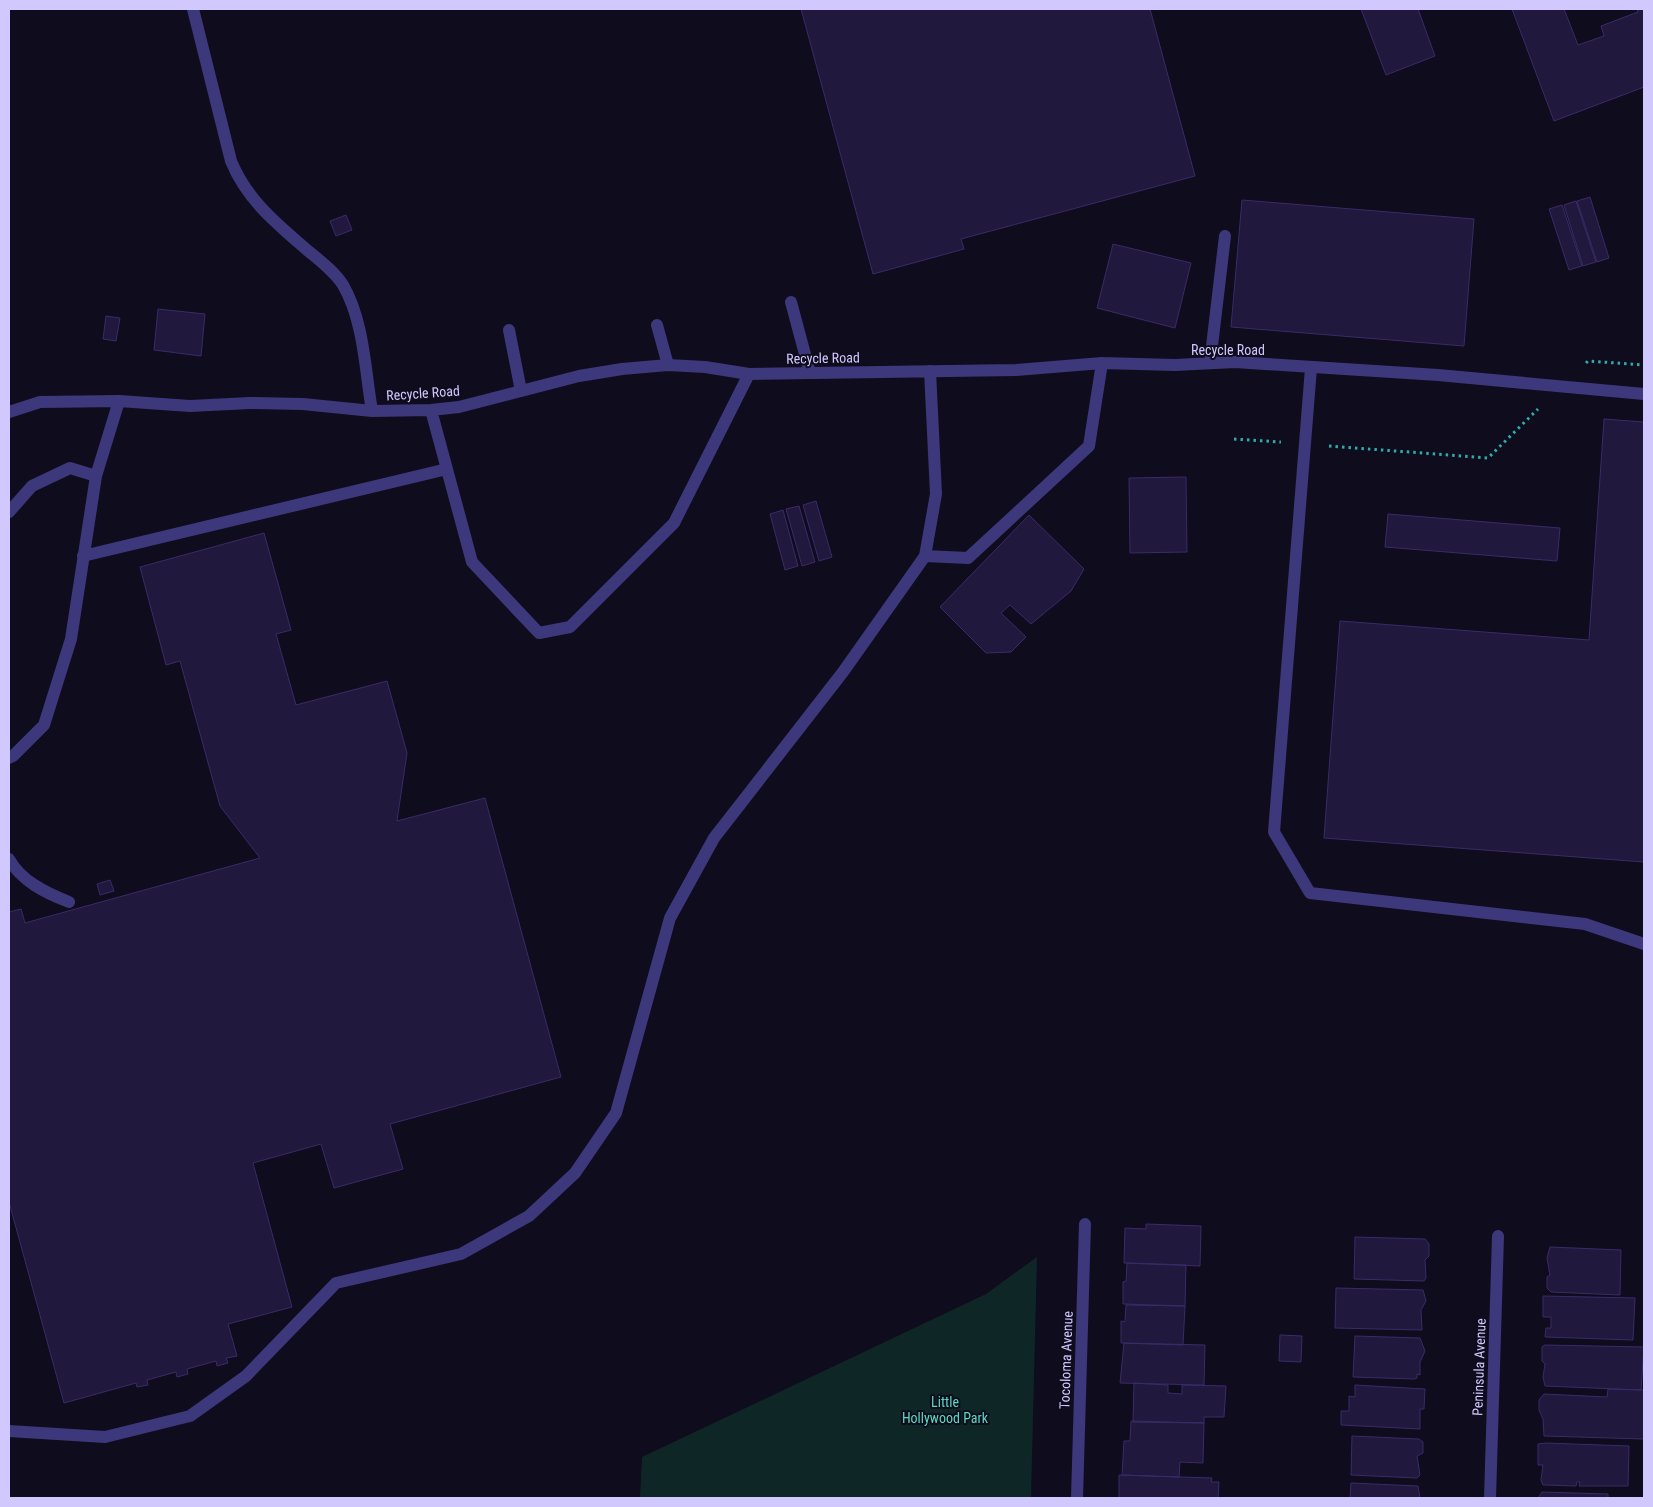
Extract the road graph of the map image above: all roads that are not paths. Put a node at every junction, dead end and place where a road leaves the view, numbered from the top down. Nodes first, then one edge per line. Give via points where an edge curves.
1 (193, 9) edge
2 (1225, 236) dead end
3 (791, 302) dead end
4 (657, 325) dead end
5 (509, 330) dead end
6 (1102, 363) junction
7 (1210, 363) junction
8 (668, 365) junction
9 (1311, 368) junction
10 (930, 372) junction
11 (810, 373) junction
12 (749, 374) junction
13 (521, 391) junction
14 (1644, 394) edge
15 (119, 402) junction
16 (431, 410) junction
17 (372, 411) junction
18 (9, 412) edge
19 (447, 469) junction
20 (96, 476) junction
21 (9, 512) edge
22 (83, 556) junction
23 (925, 556) junction
24 (9, 758) edge
25 (9, 859) edge
26 (69, 902) dead end
27 (1644, 944) edge
28 (1085, 1224) dead end
29 (1498, 1236) dead end
30 (9, 1431) edge
31 (1077, 1498) edge
32 (1490, 1498) edge

1 - 17 street via 231,161 239,179 259,208 325,265 342,284 354,309
2 - 7 street
3 - 11 street
4 - 8 street
5 - 13 street
6 - 7 street, Recycle Road
6 - 10 street, Recycle Road via 1044,369
6 - 23 street via 1089,446 968,558
7 - 9 street, Recycle Road
8 - 12 street, Recycle Road
8 - 13 street, Recycle Road via 579,376
9 - 14 street, Recycle Road via 1438,375
9 - 27 street via 1274,832 1310,894 1584,924
10 - 11 street, Recycle Road
10 - 23 street via 936,494
11 - 12 street, Recycle Road
12 - 19 street via 674,523 570,628 539,633 472,562
13 - 16 street, Recycle Road via 459,407
15 - 17 street, Recycle Road via 190,406 303,404
15 - 18 street, Recycle Road via 40,402
15 - 20 street
16 - 17 street, Recycle Road
16 - 19 street
19 - 22 street
20 - 21 street via 70,468 32,486
20 - 22 street
22 - 24 street via 71,639 44,725
23 - 30 street via 843,672 714,838 670,918 616,1113 575,1173 529,1216 461,1254 336,1283 246,1376 190,1416 105,1437
25 - 26 street via 16,870 47,893
28 - 31 street, Tocoloma Avenue
29 - 32 street, Peninsula Avenue

